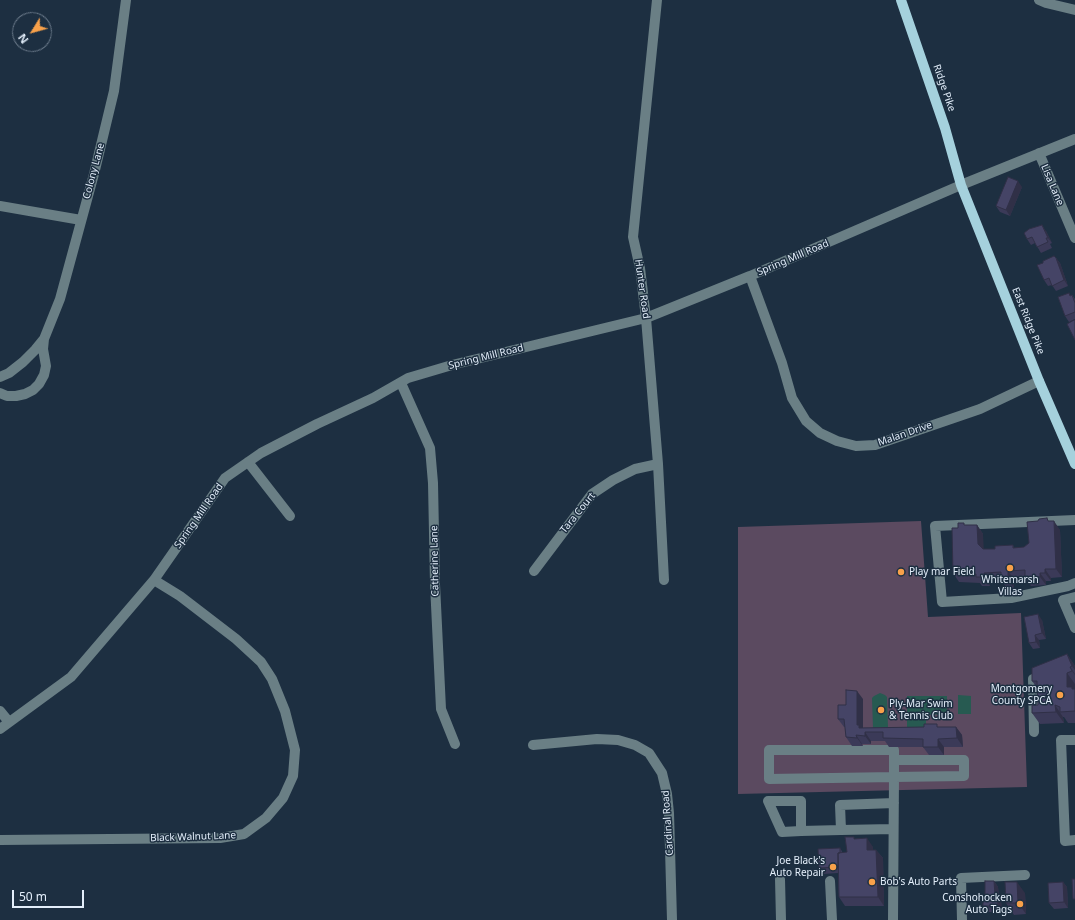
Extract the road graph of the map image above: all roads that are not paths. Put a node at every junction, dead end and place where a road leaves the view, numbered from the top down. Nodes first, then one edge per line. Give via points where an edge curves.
1 (126, 0) edge
2 (657, 0) edge
3 (901, 0) edge
4 (1039, 0) edge
5 (1075, 10) edge
6 (1075, 139) edge
7 (1039, 153) junction
8 (961, 185) junction
9 (0, 206) edge
10 (81, 220) junction
11 (1075, 238) edge
12 (750, 276) junction
13 (646, 318) junction
14 (44, 339) junction
15 (0, 377) edge
16 (1039, 381) junction
17 (401, 382) junction
18 (0, 393) edge
19 (248, 462) junction
20 (658, 464) junction
21 (1075, 464) edge
22 (290, 516) dead end
23 (1075, 520) edge
24 (534, 571) dead end
25 (154, 580) junction
26 (664, 580) dead end
27 (1075, 583) edge
28 (1075, 597) edge
29 (1075, 628) edge
30 (1054, 670) edge
31 (0, 711) edge
32 (9, 722) junction
33 (0, 730) edge
34 (1034, 732) dead end
35 (1075, 740) edge
36 (455, 744) dead end
37 (533, 745) dead end
38 (894, 760) junction
39 (894, 777) junction
40 (894, 803) junction
41 (894, 829) junction
42 (841, 830) junction
43 (801, 831) dead end
44 (0, 840) edge
45 (1075, 840) edge
46 (1025, 875) dead end
47 (780, 879) dead end
48 (830, 881) dead end
49 (672, 920) edge
50 (781, 920) edge
51 (832, 920) edge
52 (893, 920) edge
53 (962, 920) edge

1 - 10 street, Colony Lane via 114,91
2 - 13 street, Hunter Road via 633,237
3 - 8 main road, Ridge Pike via 945,128
4 - 5 street
6 - 7 street, Spring Mill Road
7 - 8 street, Spring Mill Road
7 - 11 street, Lisa Lane
8 - 12 street, Spring Mill Road
8 - 16 main road, East Ridge Pike
9 - 10 street
10 - 14 street, Colony Lane via 60,299
12 - 13 street, Spring Mill Road
12 - 16 street, Malan Drive via 792,398 806,421 820,433 837,440 856,446 875,445 980,409
13 - 17 street, Spring Mill Road via 452,365
13 - 20 street, Hunter Road
14 - 15 street, Colony Lane via 24,362
14 - 18 street, Colony Lane via 46,366 39,384 25,394 11,396
16 - 21 main road, East Ridge Pike
17 - 19 street, Spring Mill Road
17 - 36 street, Catherine Lane via 430,448 441,709
19 - 22 street
19 - 25 street, Spring Mill Road via 225,478
20 - 24 street, Tara Court via 635,469 592,494
20 - 26 street, Hunter Road
23 - 27 street via 935,526 942,602 1011,598
25 - 32 street, Spring Mill Road via 71,677
25 - 44 street, Black Walnut Lane via 180,596 236,639 261,662 272,679 285,711 294,750 293,776 283,798 266,818 244,834 220,838
28 - 29 street via 1063,600
30 - 34 street via 1033,679
31 - 32 street
32 - 33 street, Spring Mill Road
35 - 45 street via 1061,740 1065,841
37 - 49 street, Cardinal Road via 597,738 618,740 649,753 662,773 667,794
38 - 39 street
38 - 39 street via 964,760 964,776
38 - 39 street via 894,750 769,750 769,779
39 - 40 street
40 - 41 street
40 - 42 street via 840,805
41 - 42 street
41 - 52 street
42 - 43 street
46 - 53 street via 961,878
47 - 50 street
48 - 51 street

